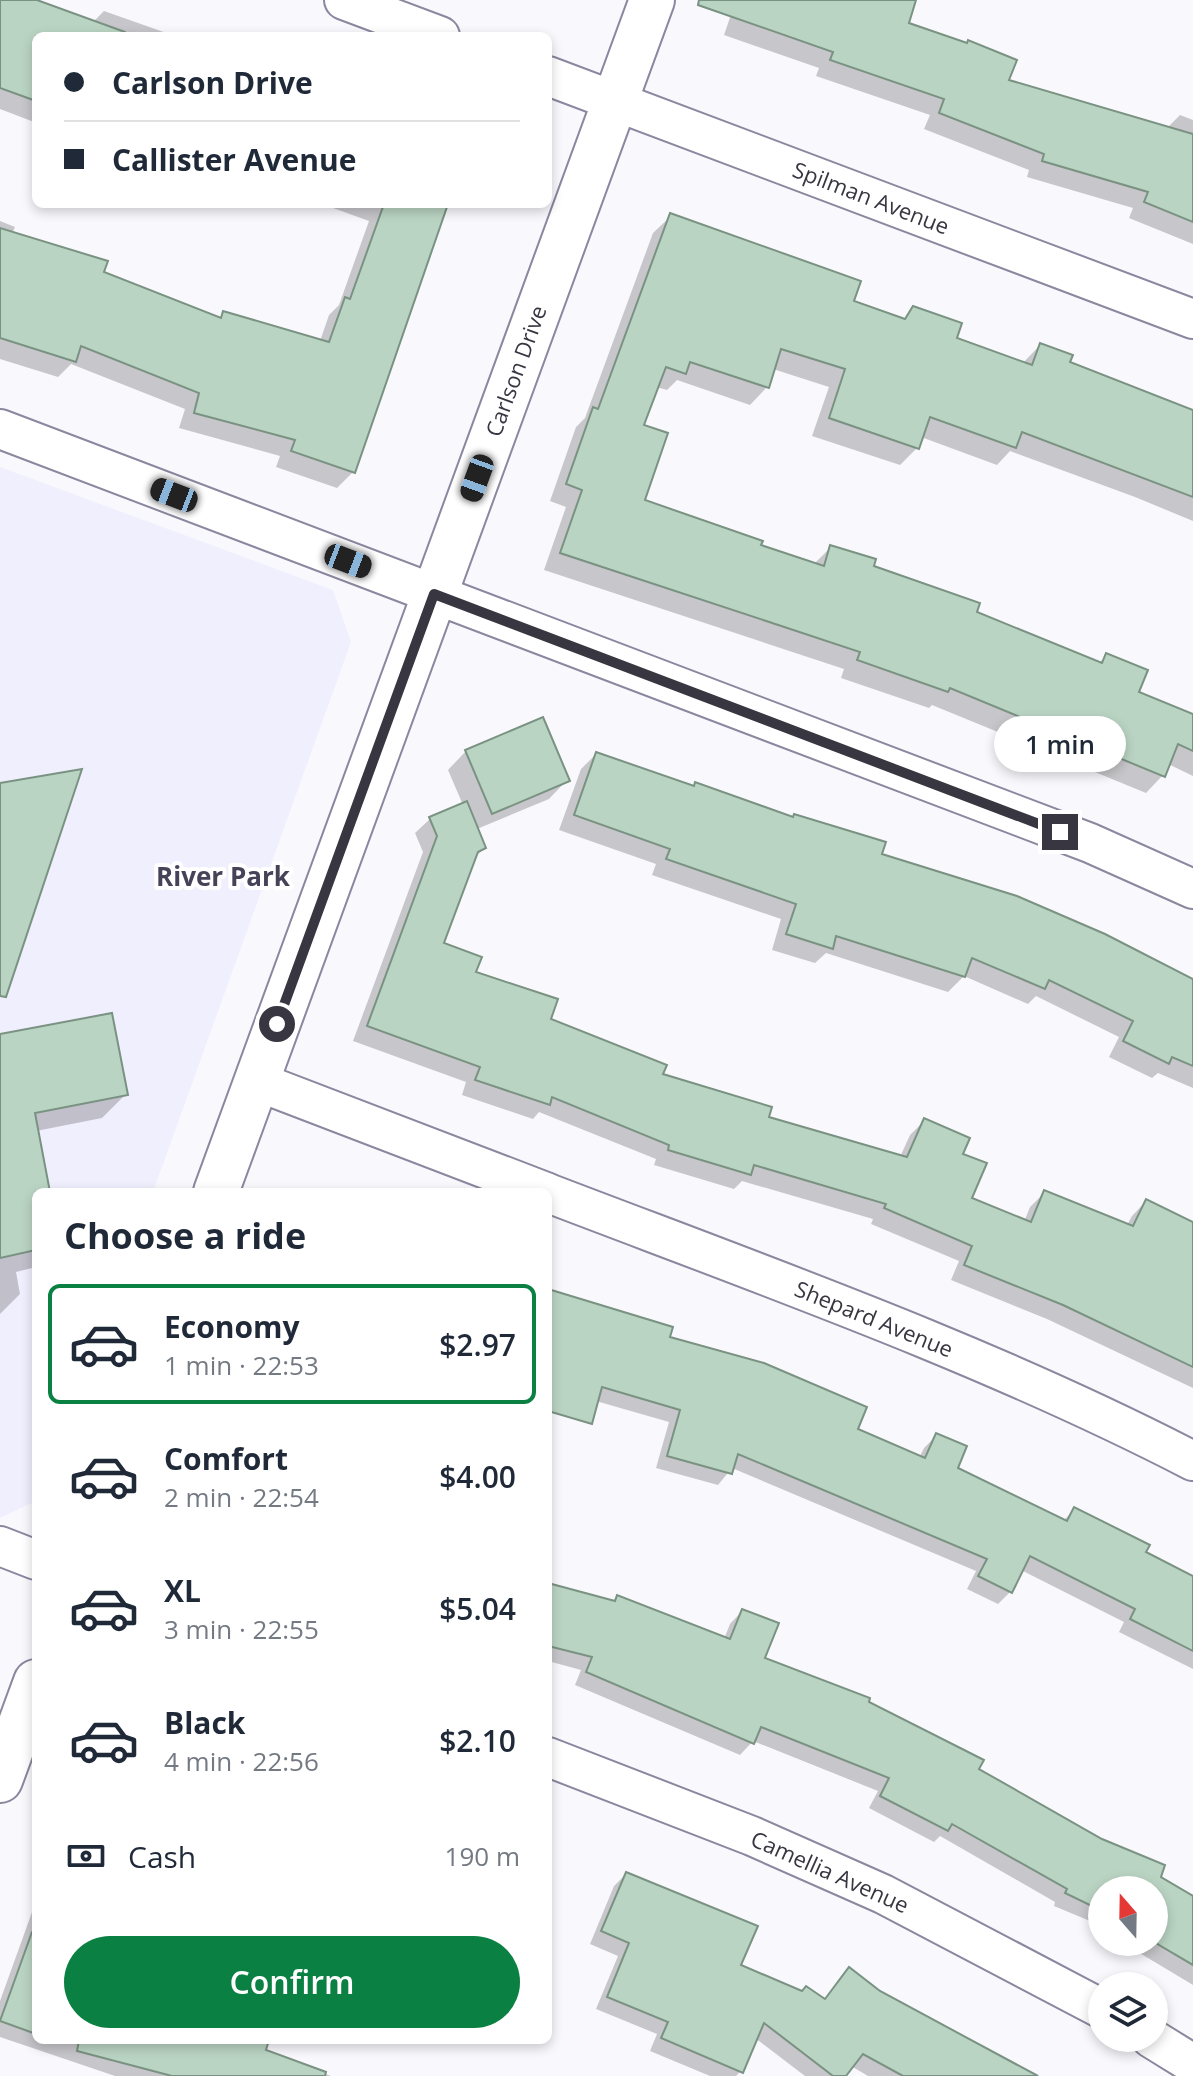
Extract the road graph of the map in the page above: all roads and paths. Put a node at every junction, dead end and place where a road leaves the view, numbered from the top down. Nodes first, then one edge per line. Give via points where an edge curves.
1 (344, 0) edge
2 (652, 0) edge
3 (429, 32) edge
4 (552, 78) edge
5 (615, 102) junction
6 (1193, 319) edge
7 (0, 429) edge
8 (434, 594) junction
9 (1193, 889) edge
10 (256, 1081) junction
11 (217, 1188) edge
12 (537, 1188) edge
13 (552, 1194) edge
14 (1193, 1461) edge
15 (0, 1546) edge
16 (32, 1558) edge
17 (32, 1693) edge
18 (552, 1759) edge
19 (0, 1780) edge
20 (1088, 2002) edge
21 (1168, 2049) edge
22 (1193, 2064) edge

1 - 3 street
2 - 5 street, Carlson Drive
4 - 5 street, Spilman Avenue
5 - 6 street, Spilman Avenue
5 - 8 street, Carlson Drive
7 - 8 street
8 - 9 street via 1090,843
8 - 10 street, Carlson Drive
10 - 11 street, Carlson Drive
10 - 12 street, Shepard Avenue
13 - 14 street, Shepard Avenue via 986,1364
15 - 16 street
17 - 19 street
18 - 20 street, Camellia Avenue via 752,1836 883,1894
21 - 22 street

